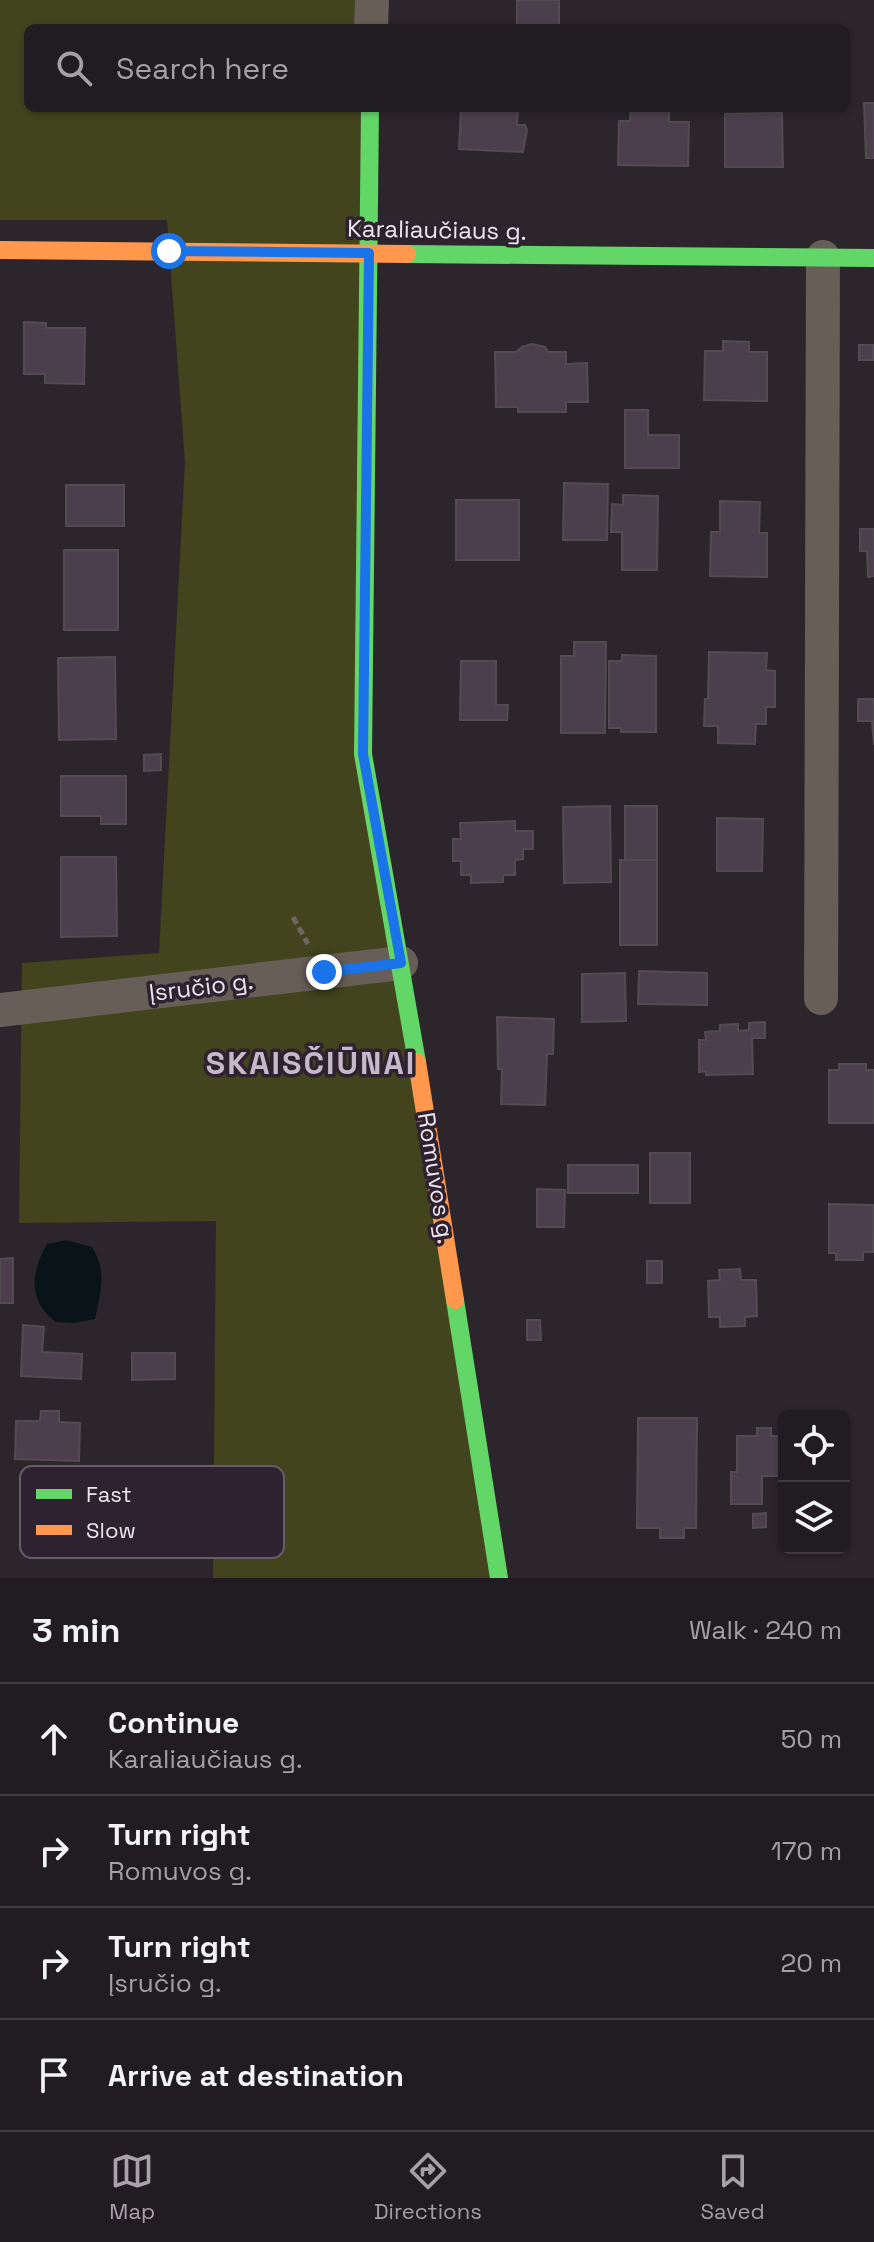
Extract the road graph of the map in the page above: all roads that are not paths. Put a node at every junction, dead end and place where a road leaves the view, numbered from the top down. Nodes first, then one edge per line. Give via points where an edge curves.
1 (372, 0) edge
2 (371, 24) edge
3 (370, 112) edge
4 (0, 250) edge
5 (369, 253) junction
6 (823, 257) junction
7 (874, 258) edge
8 (401, 963) junction
9 (821, 998) dead end
10 (0, 1010) edge
11 (499, 1578) edge

1 - 2 street
3 - 5 street, Romuvos g.
4 - 5 street, Karaliaučiaus g.
5 - 6 street, Karaliaučiaus g.
5 - 8 street, Romuvos g. via 363,754
6 - 7 street, Karaliaučiaus g.
6 - 9 street
8 - 10 street, Įsručio g.
8 - 11 street, Romuvos g.

